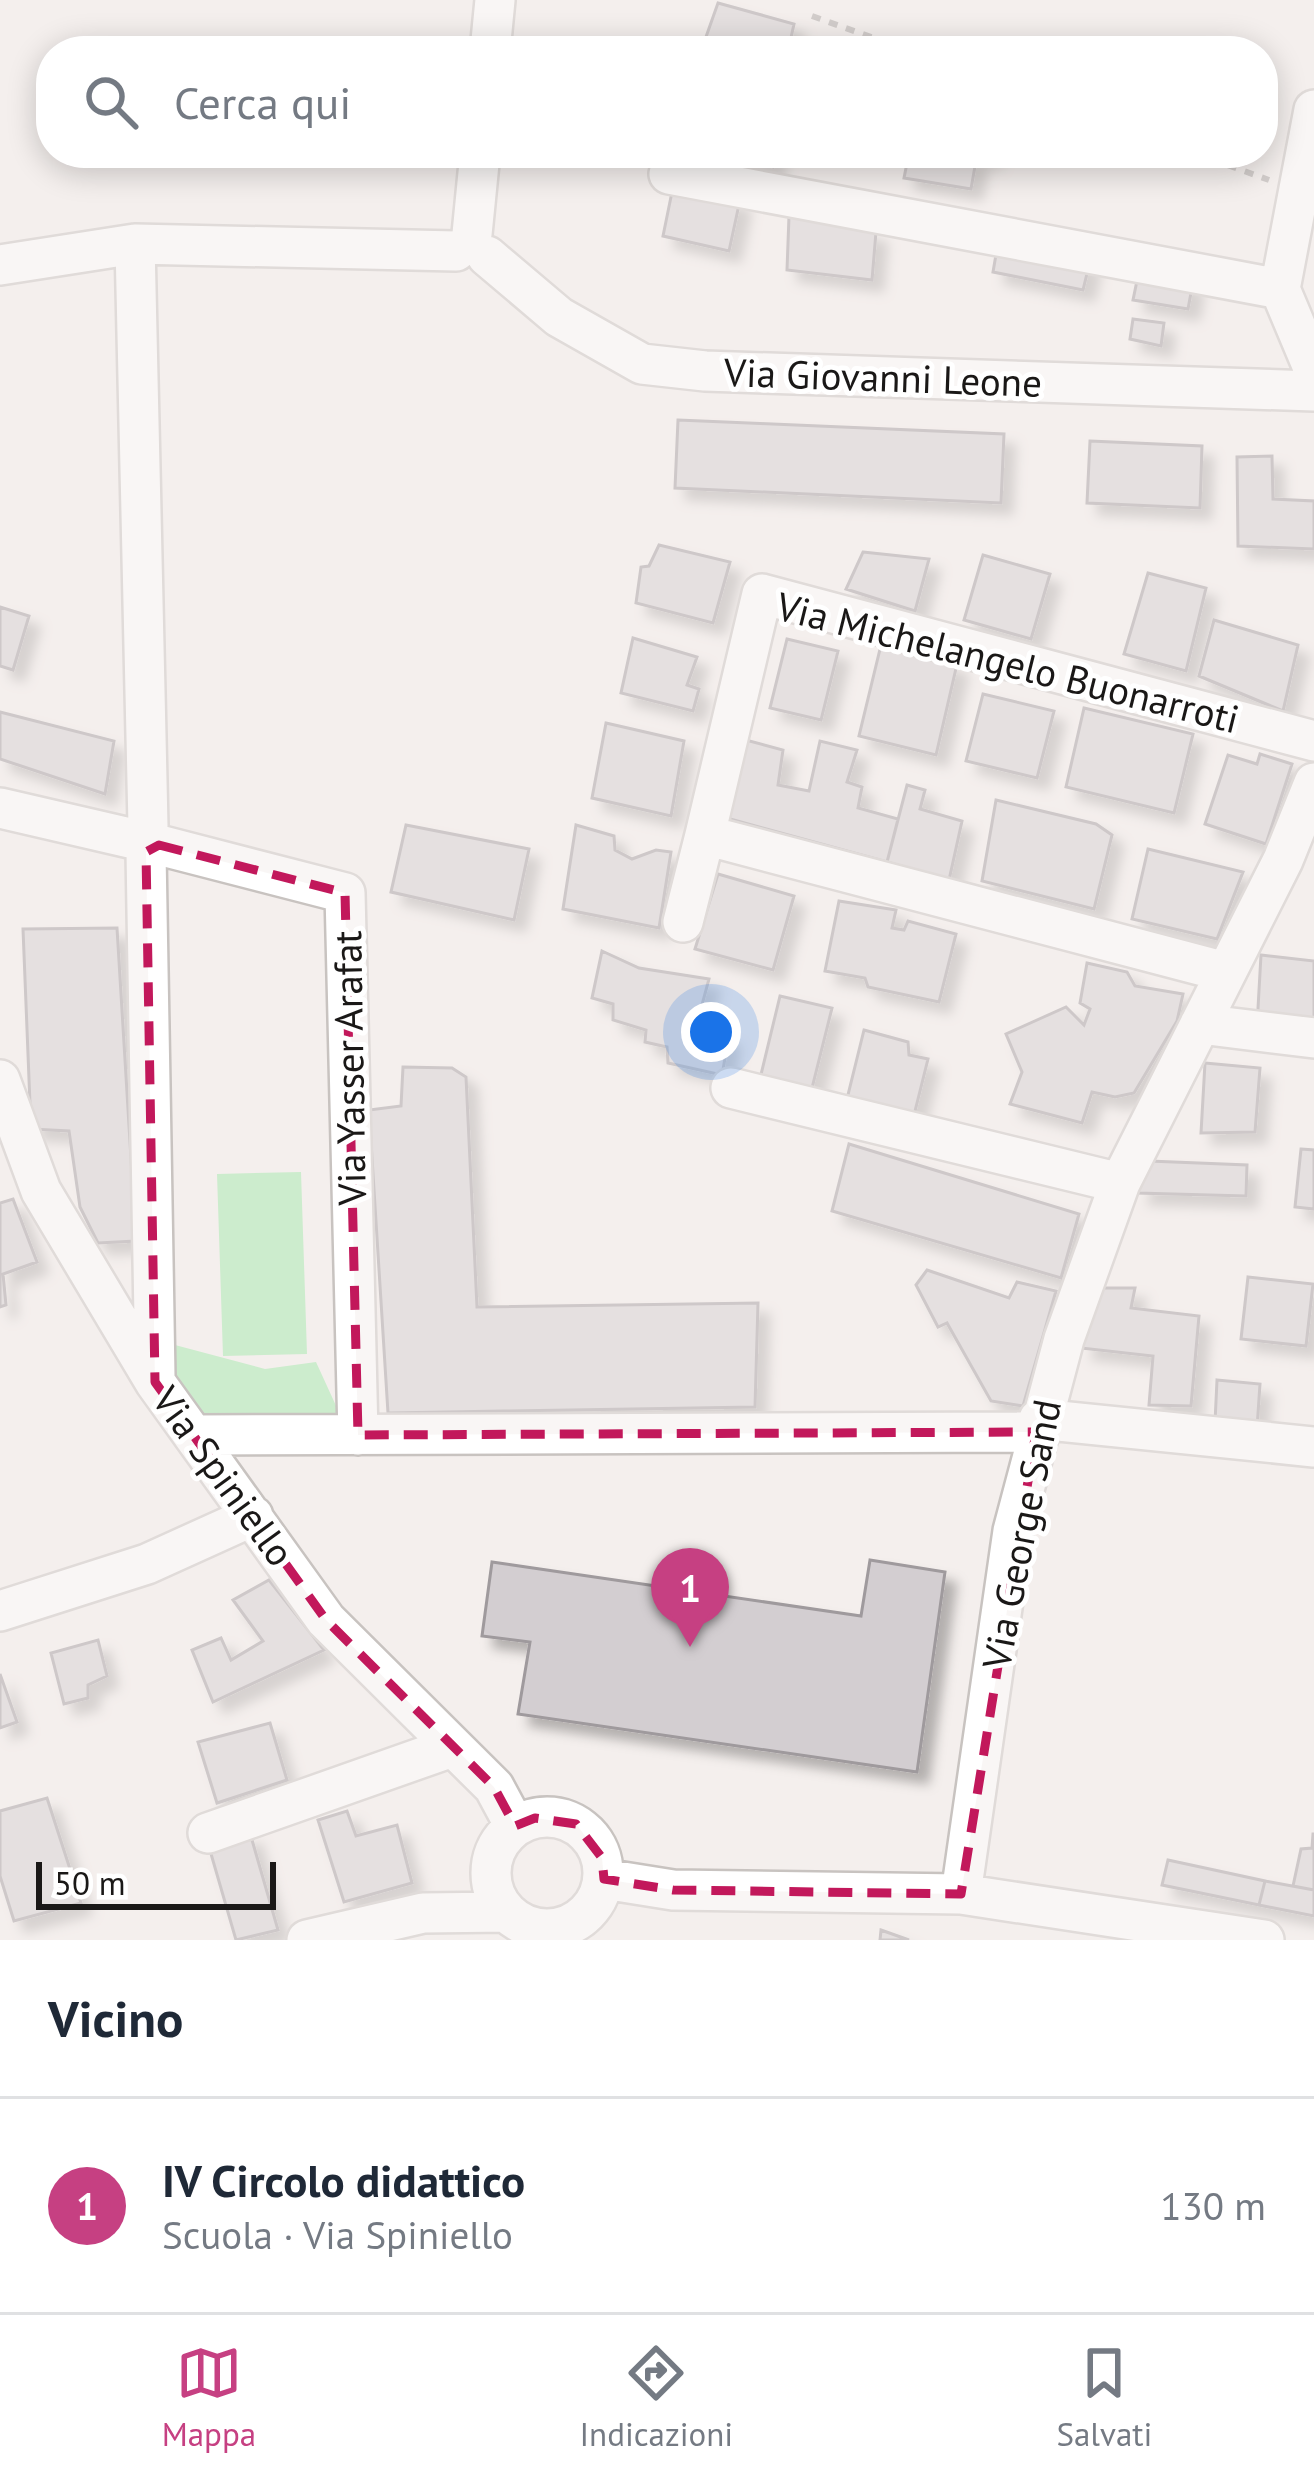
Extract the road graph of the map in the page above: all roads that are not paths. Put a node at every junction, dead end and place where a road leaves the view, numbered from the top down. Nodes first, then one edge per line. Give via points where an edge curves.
1 (495, 0) edge
2 (491, 36) edge
3 (1314, 110) edge
4 (479, 168) edge
5 (669, 174) dead end
6 (135, 244) junction
7 (471, 247) junction
8 (0, 265) edge
9 (1280, 289) junction
10 (1314, 370) edge
11 (1314, 391) edge
12 (1314, 741) edge
13 (1314, 783) edge
14 (0, 808) edge
15 (705, 835) junction
16 (147, 840) junction
17 (683, 922) dead end
18 (1226, 972) junction
19 (1200, 1024) junction
20 (1314, 1038) edge
21 (0, 1080) edge
22 (730, 1088) dead end
23 (1120, 1183) junction
24 (155, 1382) junction
25 (1037, 1425) junction
26 (196, 1435) junction
27 (358, 1435) junction
28 (1314, 1447) edge
29 (253, 1516) junction
30 (0, 1611) edge
31 (452, 1748) junction
32 (514, 1826) junction
33 (208, 1833) dead end
34 (604, 1879) junction
35 (961, 1894) junction
36 (506, 1912) junction
37 (307, 1940) edge
38 (1264, 1940) edge

1 - 2 street
3 - 9 street
4 - 7 street
5 - 9 street
6 - 7 street
6 - 8 street
6 - 16 street
7 - 11 street, Via Giovanni Leone via 559,317 642,364
9 - 10 street
12 - 15 street, Via Michelangelo Buonarroti via 762,594
13 - 18 street, Via George Sand
14 - 16 street
15 - 17 street
15 - 18 street
16 - 24 street
16 - 27 street, Via Yasser Arafat via 345,893
18 - 19 street, Via George Sand
19 - 20 street
19 - 23 street, Via George Sand
21 - 24 street, Via Spiniello via 40,1191
22 - 23 street
23 - 25 street, Via George Sand
24 - 26 street, Via Spiniello
25 - 27 street
25 - 28 street
25 - 35 street, Via George Sand via 1013,1531
26 - 27 street
26 - 29 street, Via Spiniello
29 - 30 street via 147,1564
29 - 31 street, Via Spiniello via 326,1620
31 - 32 street, Via Spiniello via 494,1787
31 - 33 street
32 - 34 street via 556,1817 576,1824 592,1838
32 - 36 street via 492,1857 490,1877
34 - 35 street via 673,1890
34 - 36 street via 598,1900 566,1927 523,1925
35 - 38 street
36 - 37 street via 423,1913

